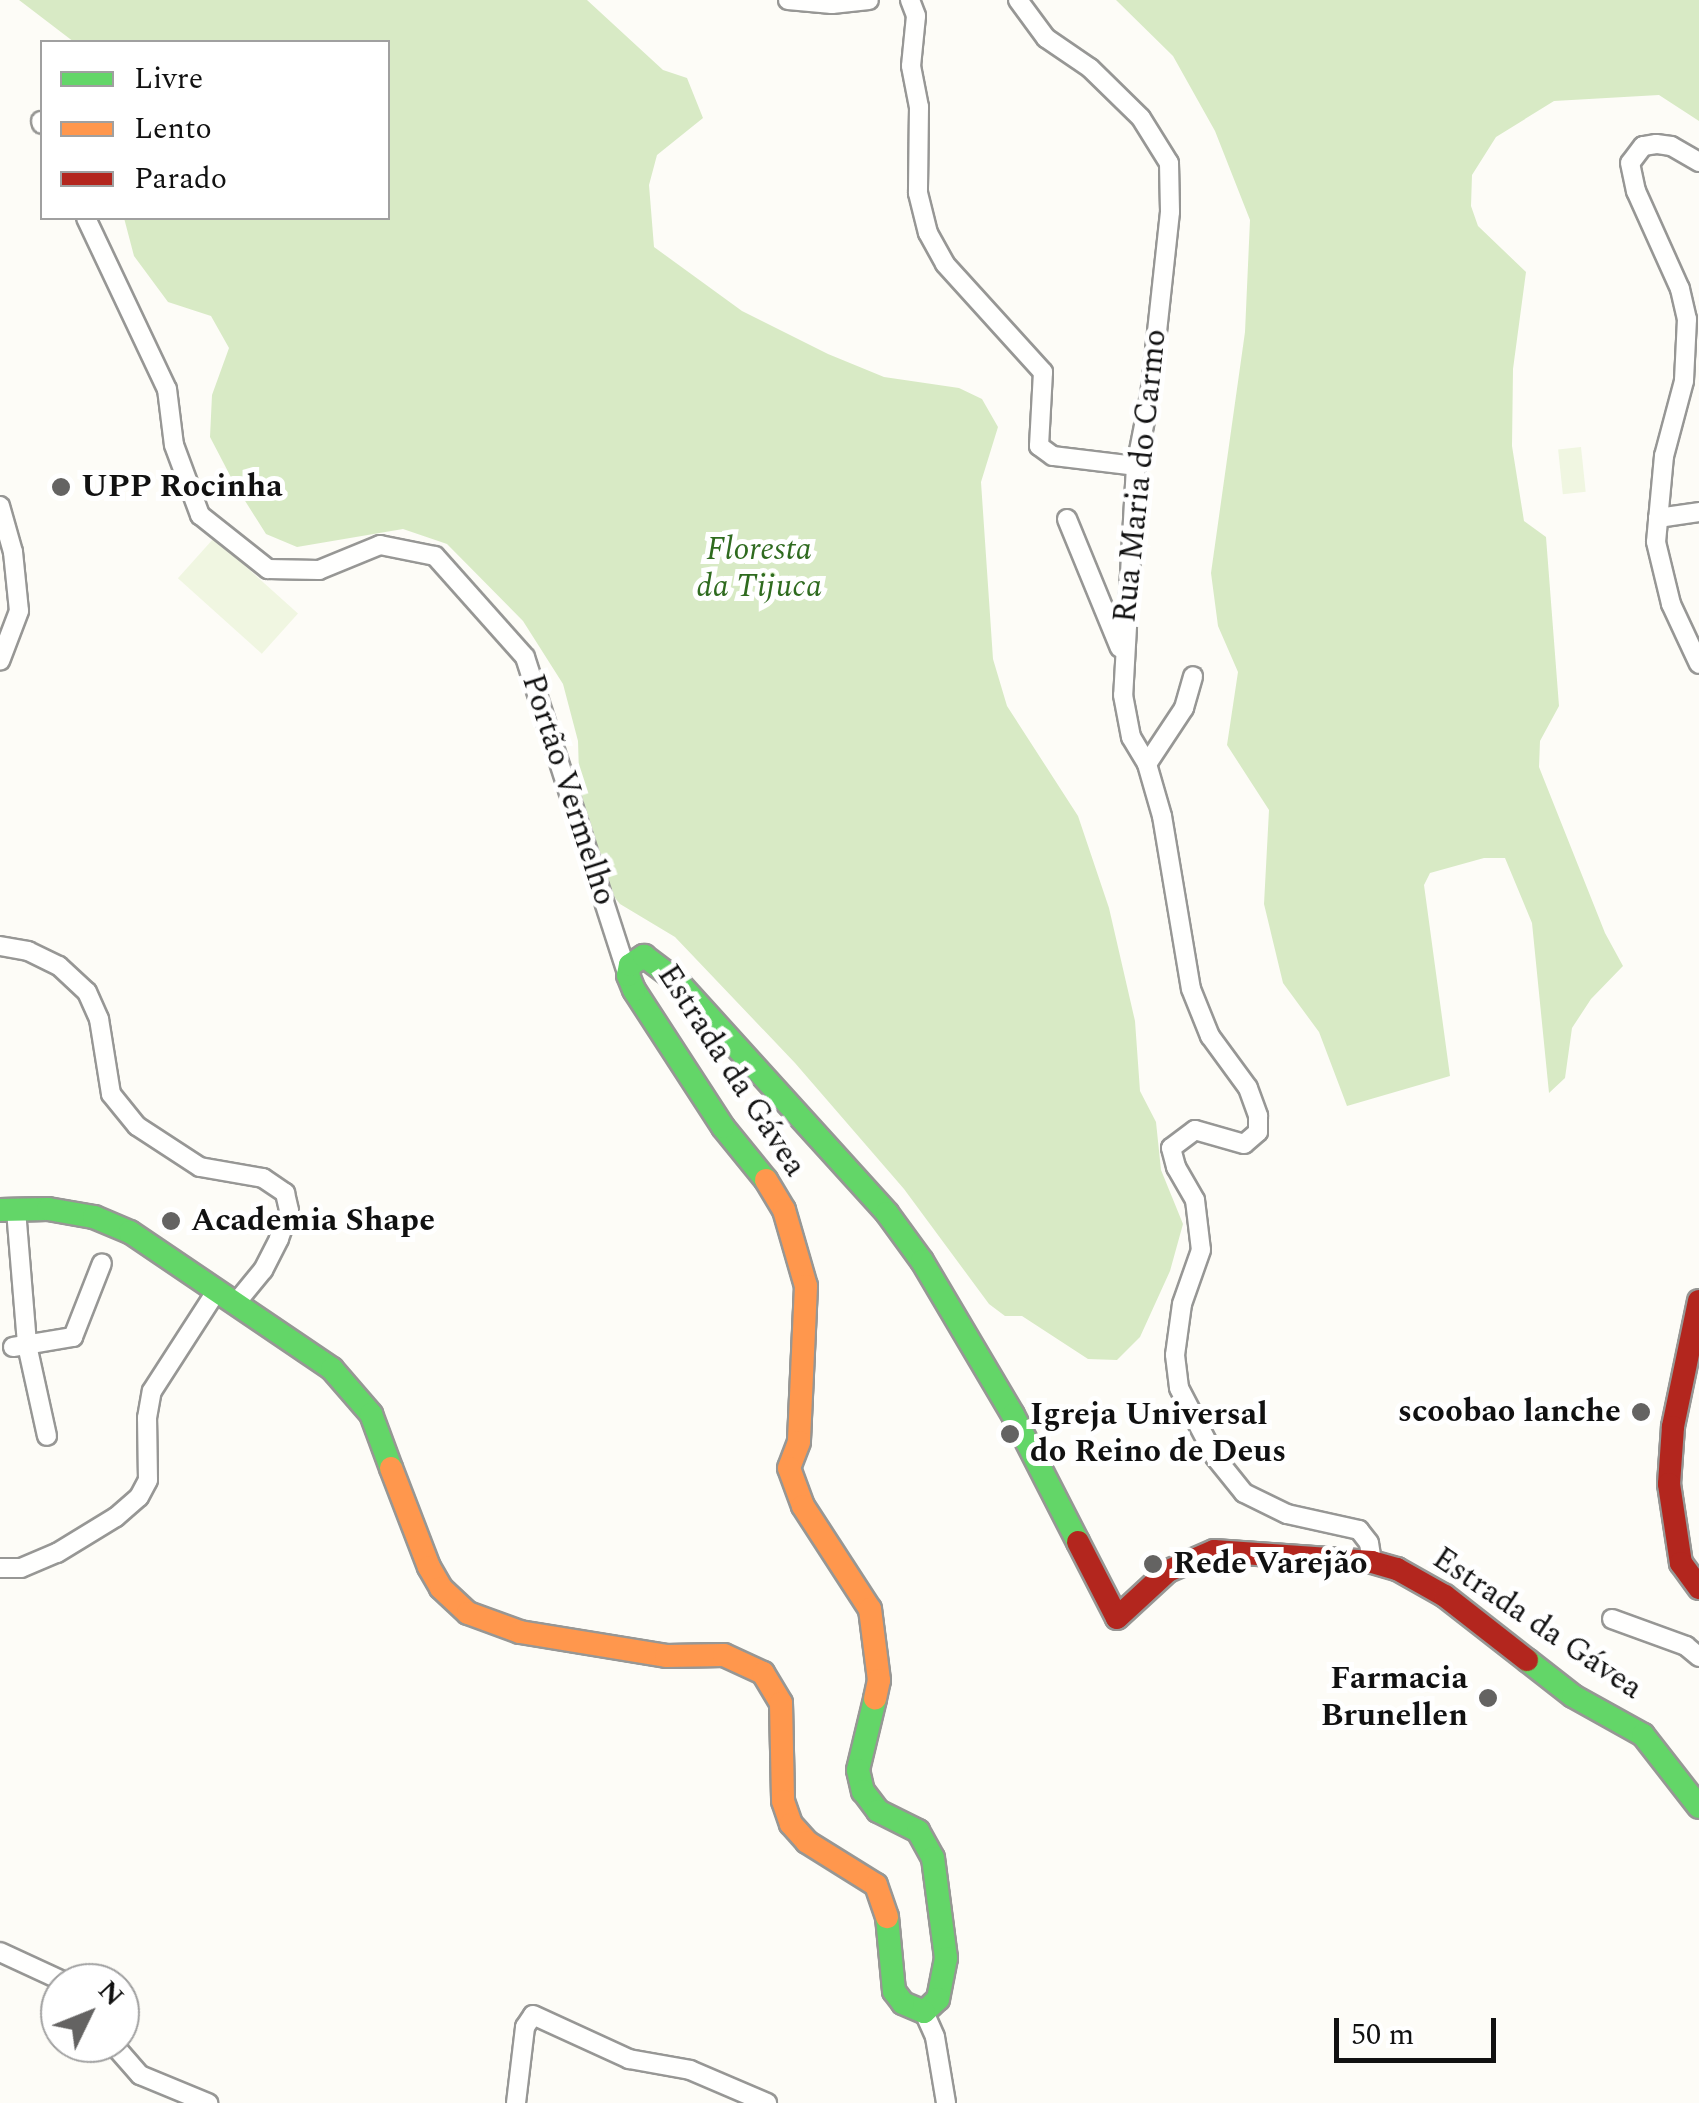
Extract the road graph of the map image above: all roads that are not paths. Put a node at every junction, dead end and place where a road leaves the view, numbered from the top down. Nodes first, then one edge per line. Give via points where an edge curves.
1 (788, 0) edge
2 (868, 0) edge
3 (910, 0) edge
4 (1018, 0) edge
5 (1699, 162) edge
6 (87, 220) edge
7 (1136, 466) junction
8 (0, 506) edge
9 (1699, 512) edge
10 (1658, 518) junction
11 (1066, 519) dead end
12 (1123, 656) junction
13 (0, 661) edge
14 (1699, 664) edge
15 (1194, 676) dead end
16 (1147, 764) junction
17 (0, 946) edge
18 (628, 975) junction
19 (8, 1210) edge
20 (102, 1263) dead end
21 (227, 1296) junction
22 (1699, 1301) edge
23 (20, 1346) junction
24 (47, 1436) dead end
25 (1372, 1562) junction
26 (0, 1568) edge
27 (1699, 1588) edge
28 (1612, 1619) dead end
29 (1699, 1657) edge
30 (1699, 1807) edge
31 (0, 1952) edge
32 (40, 1971) edge
33 (924, 2012) junction
34 (130, 2063) edge
35 (208, 2103) edge
36 (516, 2103) edge
37 (768, 2103) edge
38 (946, 2103) edge

1 - 2 street
3 - 7 street via 916,16 911,66 919,107 918,193 928,234 946,264 1042,372 1039,446 1053,456
4 - 7 street, Rua Maria do Carmo via 1046,38 1132,109 1169,163 1150,396
5 - 10 street via 1656,144 1643,146 1630,163 1687,320 1684,381 1664,456
6 - 18 street, Portão Vermelho via 167,389 174,445 200,515 268,569 319,570 380,545 434,556 525,657
7 - 12 street, Rua Maria do Carmo
8 - 13 street via 19,612
9 - 10 street
10 - 14 street via 1661,574
11 - 12 street
12 - 16 street, Rua Maria do Carmo via 1125,715
15 - 16 street via 1184,708
16 - 25 street, Rua Maria do Carmo via 1191,989 1210,1036 1248,1088 1258,1116 1258,1132 1244,1144 1195,1130 1172,1148 1195,1200 1201,1250 1182,1304 1178,1388 1215,1457 1244,1494 1286,1514 1358,1530 1370,1543
17 - 21 street via 59,966 88,992 111,1094 137,1126 200,1167 263,1178 285,1192 289,1211 263,1270
18 - 25 street, Estrada da Gávea via 634,959 644,956 675,979 887,1213 971,1340 1117,1618 1168,1571 1214,1552
18 - 33 street, Estrada da Gávea via 723,1127 768,1182 797,1250 806,1286 805,1337 799,1442 789,1468 803,1506 870,1609 879,1680 858,1770 863,1791 878,1811 918,1831 932,1858 946,1958 938,1999
19 - 21 street via 94,1217 130,1232
19 - 23 street
20 - 23 street via 73,1337
21 - 26 street via 152,1391 148,1480 139,1497 58,1552 21,1568
21 - 33 street via 332,1369 361,1400 380,1432 429,1567 468,1613 520,1632 666,1656 724,1656 763,1673 782,1703 783,1801 791,1824 807,1842 876,1885 887,1916 894,1992
22 - 27 street via 1673,1427 1669,1484 1682,1562
23 - 24 street
25 - 30 street, Estrada da Gávea via 1444,1596 1573,1696 1644,1735
28 - 29 street via 1669,1638
31 - 32 street
33 - 38 street via 935,2036
34 - 35 street via 140,2075
36 - 37 street via 525,2026 534,2016 629,2059 690,2070

